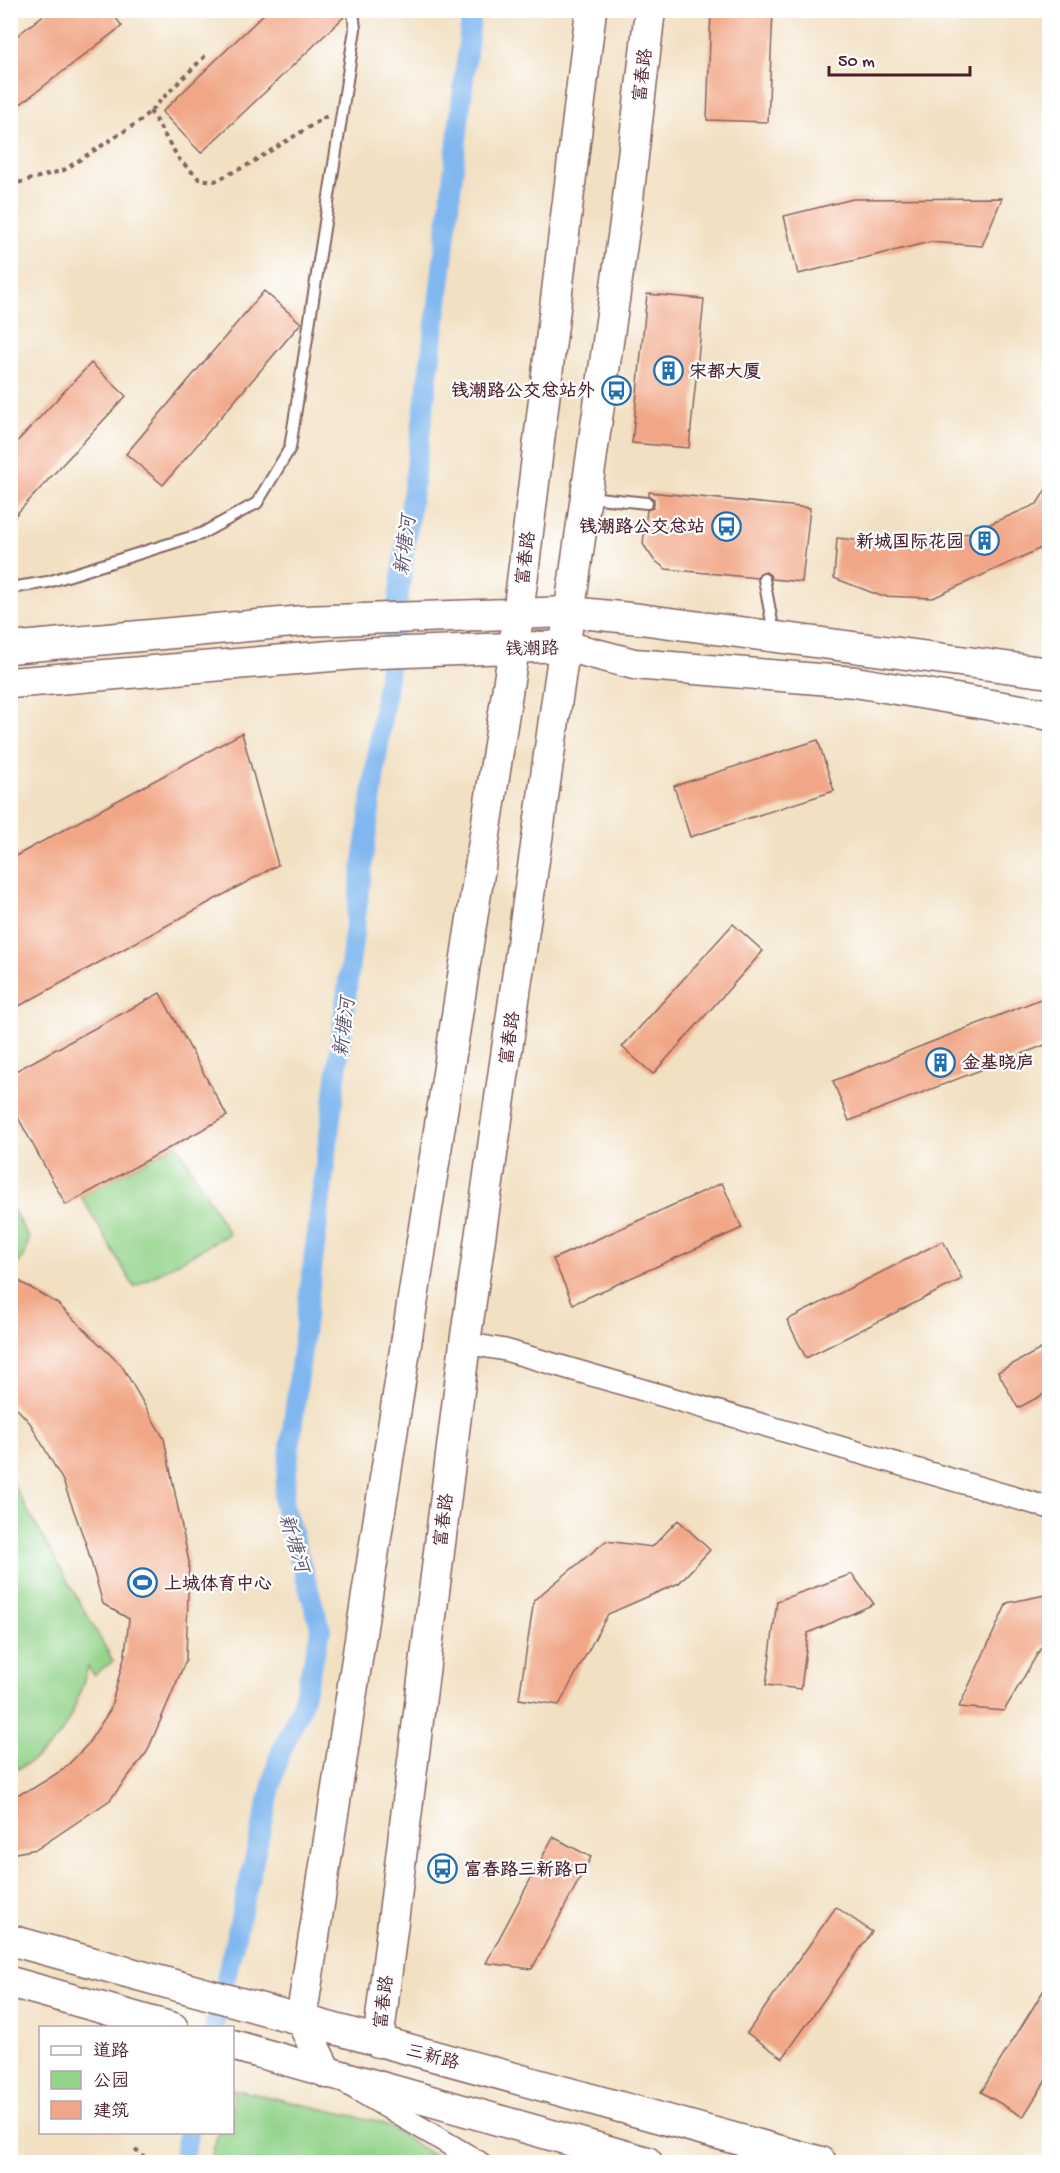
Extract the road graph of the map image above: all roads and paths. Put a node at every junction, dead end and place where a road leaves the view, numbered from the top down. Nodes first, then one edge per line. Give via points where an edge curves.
1 (353, 10) edge
2 (591, 10) edge
3 (650, 10) edge
4 (207, 54) dead end
5 (343, 104) junction
6 (150, 111) junction
7 (10, 185) edge
8 (586, 496) junction
9 (647, 503) dead end
10 (764, 579) dead end
11 (10, 588) edge
12 (570, 612) junction
13 (518, 614) junction
14 (775, 636) junction
15 (565, 646) junction
16 (10, 648) edge
17 (514, 648) junction
18 (1050, 673) edge
19 (10, 683) edge
20 (1050, 715) edge
21 (465, 1343) junction
22 (1050, 1508) edge
23 (10, 1940) edge
24 (10, 1982) edge
25 (301, 2020) junction
26 (166, 2026) edge
27 (378, 2042) junction
28 (238, 2046) edge
29 (327, 2073) junction
30 (135, 2150) dead end
31 (420, 2159) dead end
32 (151, 2163) edge
33 (426, 2163) edge
34 (479, 2163) edge
35 (647, 2163) edge
36 (821, 2163) edge

1 - 5 lane via 355,29
2 - 13 main road, 富春路
3 - 8 main road, 富春路 via 626,216
4 - 6 path
5 - 6 path via 246,166 215,181 200,179 179,159
5 - 11 lane via 290,448 257,503 201,534 48,582
6 - 7 path via 64,170
8 - 9 lane
8 - 12 main road, 富春路
10 - 14 lane
12 - 13 main road, 钱潮路
12 - 14 main road, 钱潮路
12 - 15 main road, 富春路
13 - 16 main road, 钱潮路 via 303,621
13 - 17 main road, 富春路
14 - 18 main road, 钱潮路
15 - 17 main road, 钱潮路
15 - 20 main road, 钱潮路 via 634,664 855,682
15 - 21 main road, 富春路
17 - 19 main road, 钱潮路 via 355,654
17 - 25 main road, 富春路
21 - 22 street via 505,1350
21 - 27 main road, 富春路
23 - 25 main road, 三新路
24 - 26 main road
25 - 27 main road, 三新路
25 - 29 main road
27 - 29 main road, 富春路
27 - 36 main road, 三新路
28 - 29 main road
29 - 34 street
29 - 35 main road
30 - 32 path
31 - 33 path

